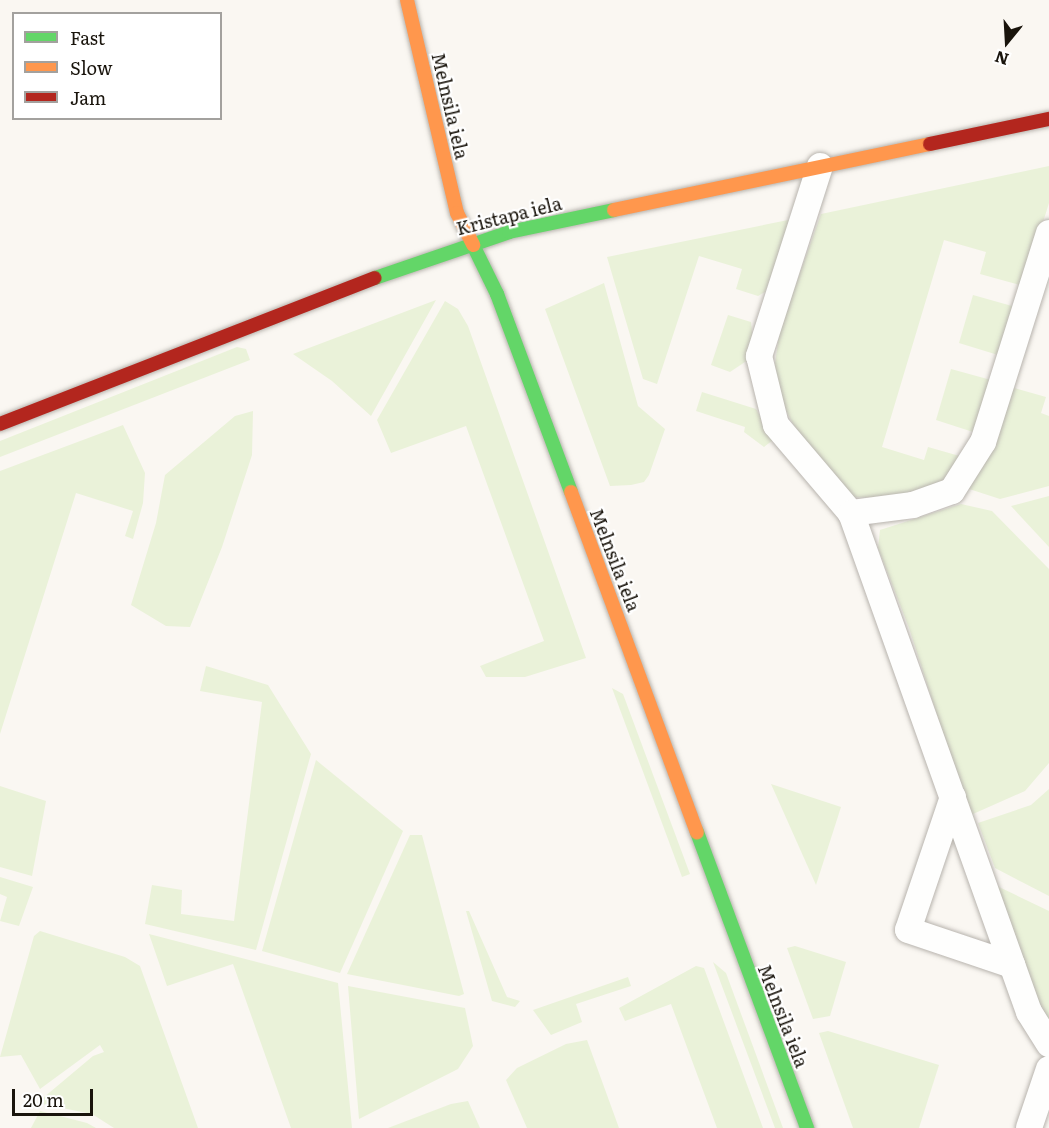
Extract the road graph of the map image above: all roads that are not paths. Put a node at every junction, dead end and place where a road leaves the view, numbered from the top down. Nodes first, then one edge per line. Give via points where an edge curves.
1 (408, 0) edge
2 (1049, 119) edge
3 (820, 166) junction
4 (1049, 233) edge
5 (472, 243) junction
6 (0, 424) edge
7 (851, 513) junction
8 (953, 797) junction
9 (1012, 965) junction
10 (1049, 1044) edge
11 (1049, 1069) edge
12 (807, 1128) edge
13 (1029, 1128) edge

1 - 5 street, Melnsila iela via 452,193
2 - 3 street, Kristapa iela
3 - 5 street, Kristapa iela
3 - 7 street via 759,356 776,425
4 - 7 street via 983,442 952,491 913,505
5 - 6 street, Kristapa iela
5 - 12 street, Melnsila iela via 497,294
7 - 8 street
8 - 9 street
8 - 9 street via 908,930
9 - 10 street via 1029,1012
11 - 13 street

